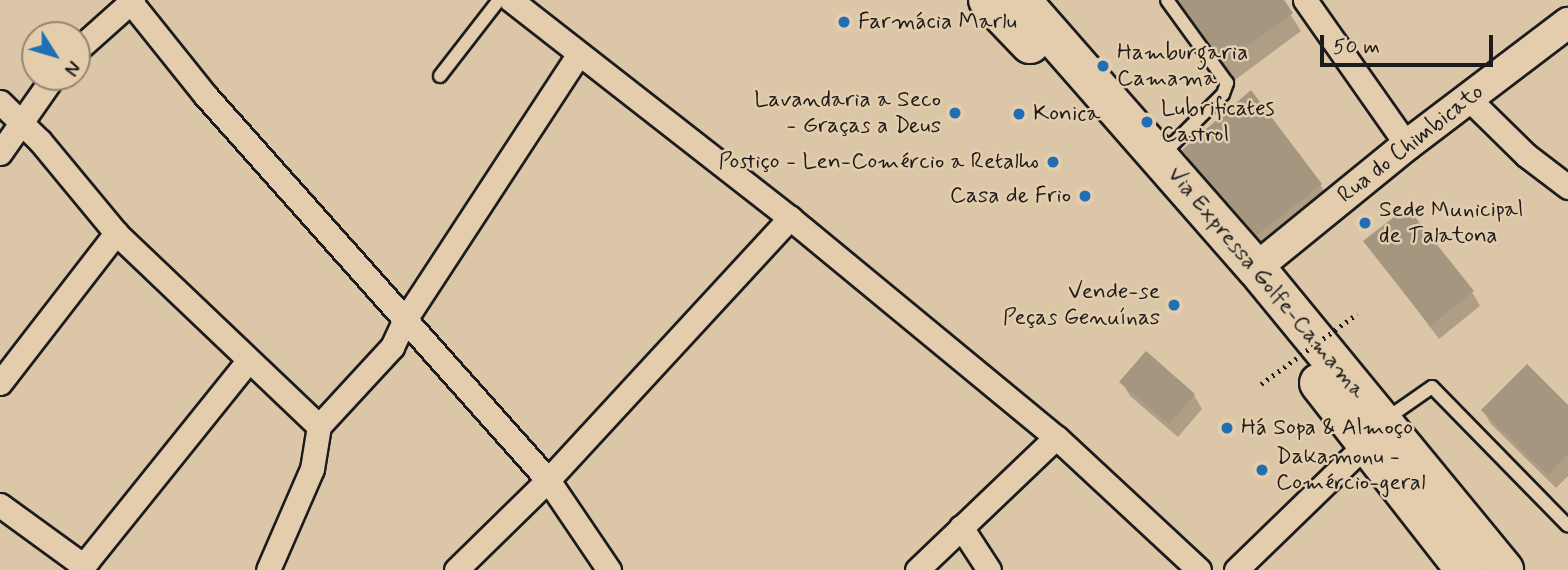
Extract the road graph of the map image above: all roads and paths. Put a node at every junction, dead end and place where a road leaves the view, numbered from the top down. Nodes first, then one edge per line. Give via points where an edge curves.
1 (499, 0) edge
2 (511, 0) edge
3 (988, 0) edge
4 (1021, 0) edge
5 (1167, 0) edge
6 (1305, 0) edge
7 (131, 1) edge
8 (1568, 23) edge
9 (91, 37) edge
10 (578, 55) junction
11 (440, 76) dead end
12 (44, 91) edge
13 (1468, 99) junction
14 (0, 102) edge
15 (22, 123) junction
16 (1407, 145) junction
17 (0, 153) edge
18 (1160, 158) junction
19 (1568, 187) edge
20 (790, 218) junction
21 (116, 233) junction
22 (1256, 268) junction
23 (1357, 314) dead end
24 (404, 321) junction
25 (248, 361) junction
26 (0, 383) edge
27 (1261, 384) dead end
28 (319, 426) junction
29 (1375, 432) junction
30 (1056, 437) junction
31 (548, 480) junction
32 (0, 505) edge
33 (1568, 526) edge
34 (961, 527) junction
35 (938, 561) edge
36 (268, 570) edge
37 (456, 570) edge
38 (609, 570) edge
39 (917, 570) edge
40 (989, 570) edge
41 (1199, 570) edge
42 (1236, 570) edge
43 (1465, 570) edge
44 (1504, 570) edge

1 - 11 lane
2 - 10 street
3 - 29 highway, Via Expressa Golfe-Camama
4 - 18 highway, Via Expressa Golfe-Camama
5 - 18 lane via 1227,83 1223,94
6 - 16 street
7 - 9 street
7 - 24 street via 206,96
8 - 13 street, Rua do Chimbicato
10 - 20 street
10 - 24 street
12 - 15 street
13 - 16 street, Rua do Chimbicato
13 - 19 street
14 - 15 street
15 - 17 street
15 - 21 street
16 - 22 street, Rua do Chimbicato
18 - 22 highway, Via Expressa Golfe-Camama
20 - 30 street
20 - 31 street
21 - 25 street
21 - 26 street
22 - 29 highway, Via Expressa Golfe-Camama
23 - 27 path, bridge
24 - 28 street via 392,346
24 - 31 street
25 - 28 street
25 - 32 street via 89,560 77,561
28 - 36 street via 312,469
29 - 33 lane via 1432,387
29 - 42 street
29 - 43 highway, Via Expressa Golfe-Camama
29 - 44 highway, Via Expressa Golfe-Camama
30 - 34 street
30 - 41 street
31 - 37 street
31 - 38 street
34 - 35 street
34 - 40 street
35 - 39 street

